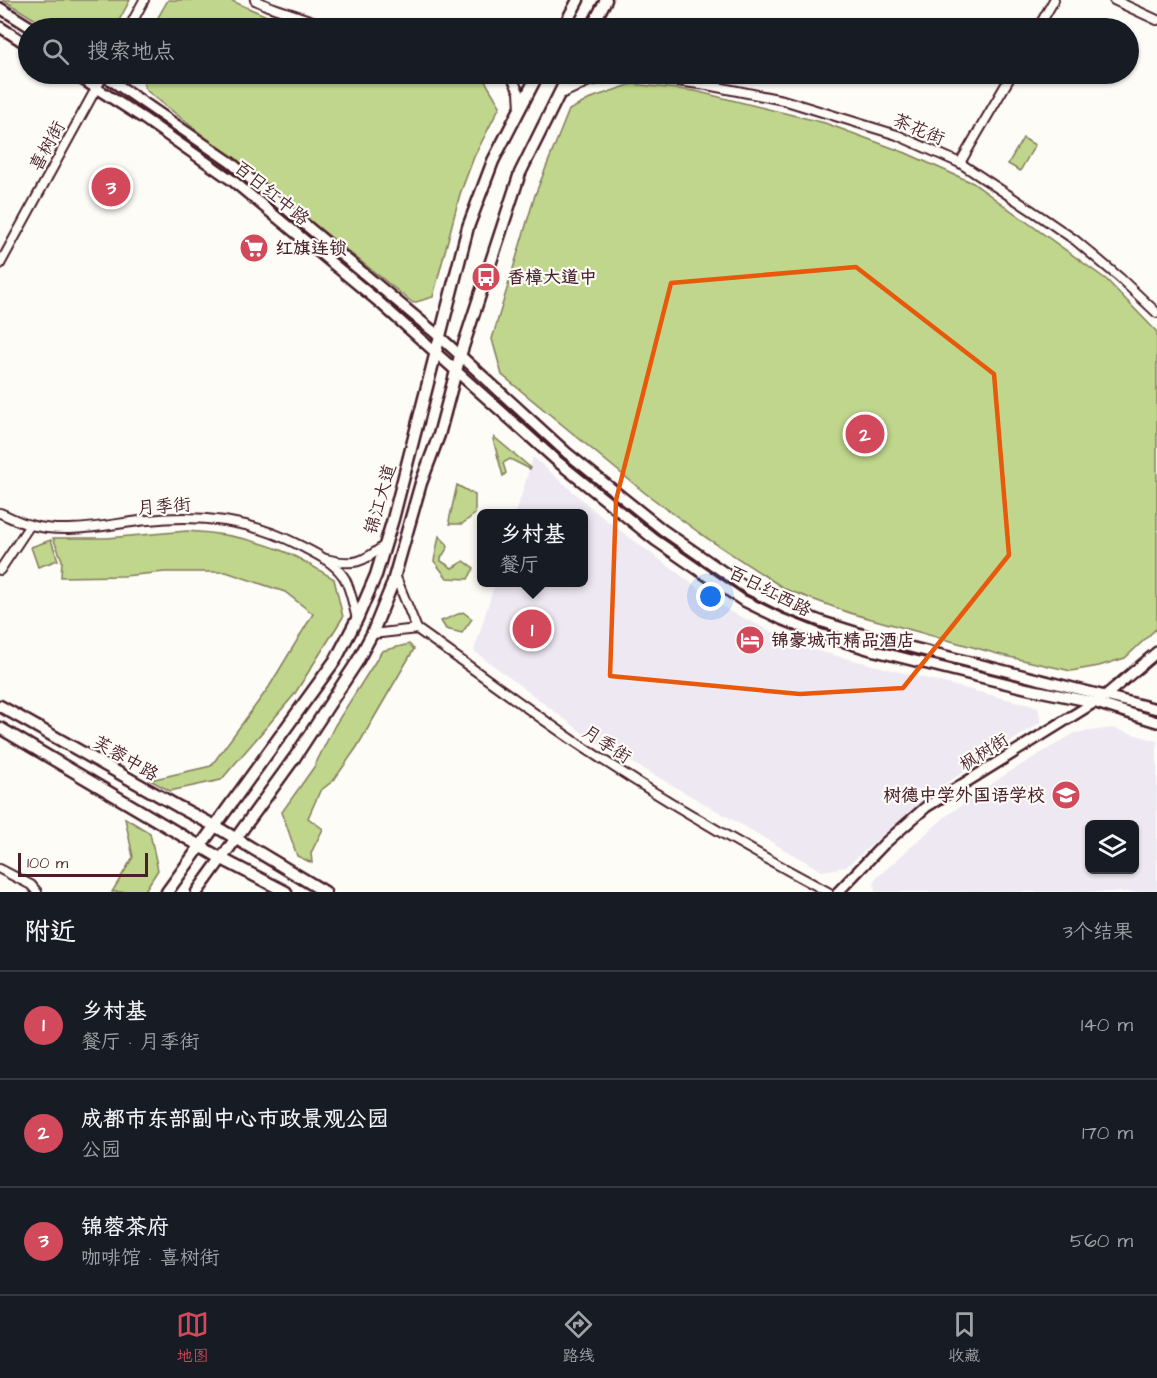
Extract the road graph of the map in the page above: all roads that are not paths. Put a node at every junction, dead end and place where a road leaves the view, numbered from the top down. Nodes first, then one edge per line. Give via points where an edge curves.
1 (144, 0) edge
2 (255, 0) edge
3 (578, 0) edge
4 (606, 0) edge
5 (1054, 0) edge
6 (1114, 0) edge
7 (0, 8) edge
8 (134, 18) edge
9 (303, 18) edge
10 (568, 18) edge
11 (597, 18) edge
12 (1044, 18) edge
13 (18, 19) edge
14 (1157, 20) edge
15 (0, 27) edge
16 (18, 39) edge
17 (90, 84) edge
18 (98, 84) edge
19 (117, 84) edge
20 (515, 84) edge
21 (532, 84) edge
22 (564, 84) edge
23 (582, 84) edge
24 (699, 84) edge
25 (1006, 84) edge
26 (96, 88) junction
27 (555, 103) junction
28 (519, 108) junction
29 (960, 163) junction
30 (0, 264) edge
31 (1157, 313) edge
32 (440, 338) junction
33 (436, 355) junction
34 (460, 356) junction
35 (456, 372) junction
36 (0, 513) edge
37 (30, 525) junction
38 (385, 545) junction
39 (324, 558) junction
40 (0, 570) edge
41 (395, 575) junction
42 (357, 619) junction
43 (417, 629) junction
44 (372, 634) junction
45 (1157, 652) edge
46 (1106, 695) junction
47 (1093, 702) junction
48 (0, 706) edge
49 (1157, 709) edge
50 (1157, 722) edge
51 (0, 728) edge
52 (215, 825) junction
53 (236, 839) junction
54 (200, 846) junction
55 (222, 859) junction
56 (0, 869) edge
57 (37, 892) edge
58 (167, 892) edge
59 (197, 892) edge
60 (286, 892) edge
61 (326, 892) edge
62 (828, 892) edge
63 (838, 892) edge

1 - 8 street
2 - 9 street
3 - 10 main road
4 - 11 main road
5 - 12 street
6 - 14 street
7 - 13 street
15 - 16 street
17 - 26 street, 百日红中路
18 - 26 street, 喜树街
19 - 32 street, 百日红中路 via 230,162
20 - 28 street
21 - 28 main road, 锦江大道
22 - 27 main road, 锦江大道
23 - 27 street, 茶花街 via 562,92
24 - 29 street, 茶花街 via 783,99 897,135
25 - 29 street
26 - 30 street, 喜树街
26 - 33 street, 百日红中路 via 233,181 379,302
27 - 34 main road, 锦江大道 via 520,173
28 - 32 main road, 锦江大道 via 493,161 468,227
29 - 31 street, 茶花街 via 1075,240
32 - 33 main road, 锦江大道
32 - 34 street, 百日红西路
33 - 35 street, 百日红西路
33 - 38 main road, 锦江大道
34 - 35 main road, 锦江大道
34 - 46 street, 百日红西路 via 575,460 663,530 748,589 786,608 874,638
35 - 41 main road, 锦江大道
35 - 47 street, 百日红西路 via 558,462 647,533 742,600 819,634 871,650
36 - 37 street, 月季街
37 - 39 street, 月季街 via 88,529 150,520 202,518 243,523 284,537
37 - 40 street
38 - 39 street via 357,562
38 - 42 main road, 锦江大道
39 - 42 street, 月季街 via 344,576
41 - 43 street
41 - 44 main road, 锦江大道
42 - 52 main road, 锦江大道 via 336,659
43 - 44 street
43 - 62 street, 月季街 via 657,795
44 - 53 main road, 锦江大道 via 302,747
45 - 46 street, 枫树街
46 - 47 street, 枫树街
46 - 49 street, 百日红西路
47 - 50 street, 百日红西路
47 - 63 street, 枫树街 via 926,807
48 - 52 main road, 芙蓉中路
51 - 54 main road
52 - 53 main road, 芙蓉中路
52 - 54 main road, 锦江大道
53 - 55 main road, 锦江大道
53 - 61 main road, 芙蓉中路
54 - 55 main road
54 - 58 main road, 锦江大道
55 - 59 main road, 锦江大道
55 - 60 main road
56 - 57 street

